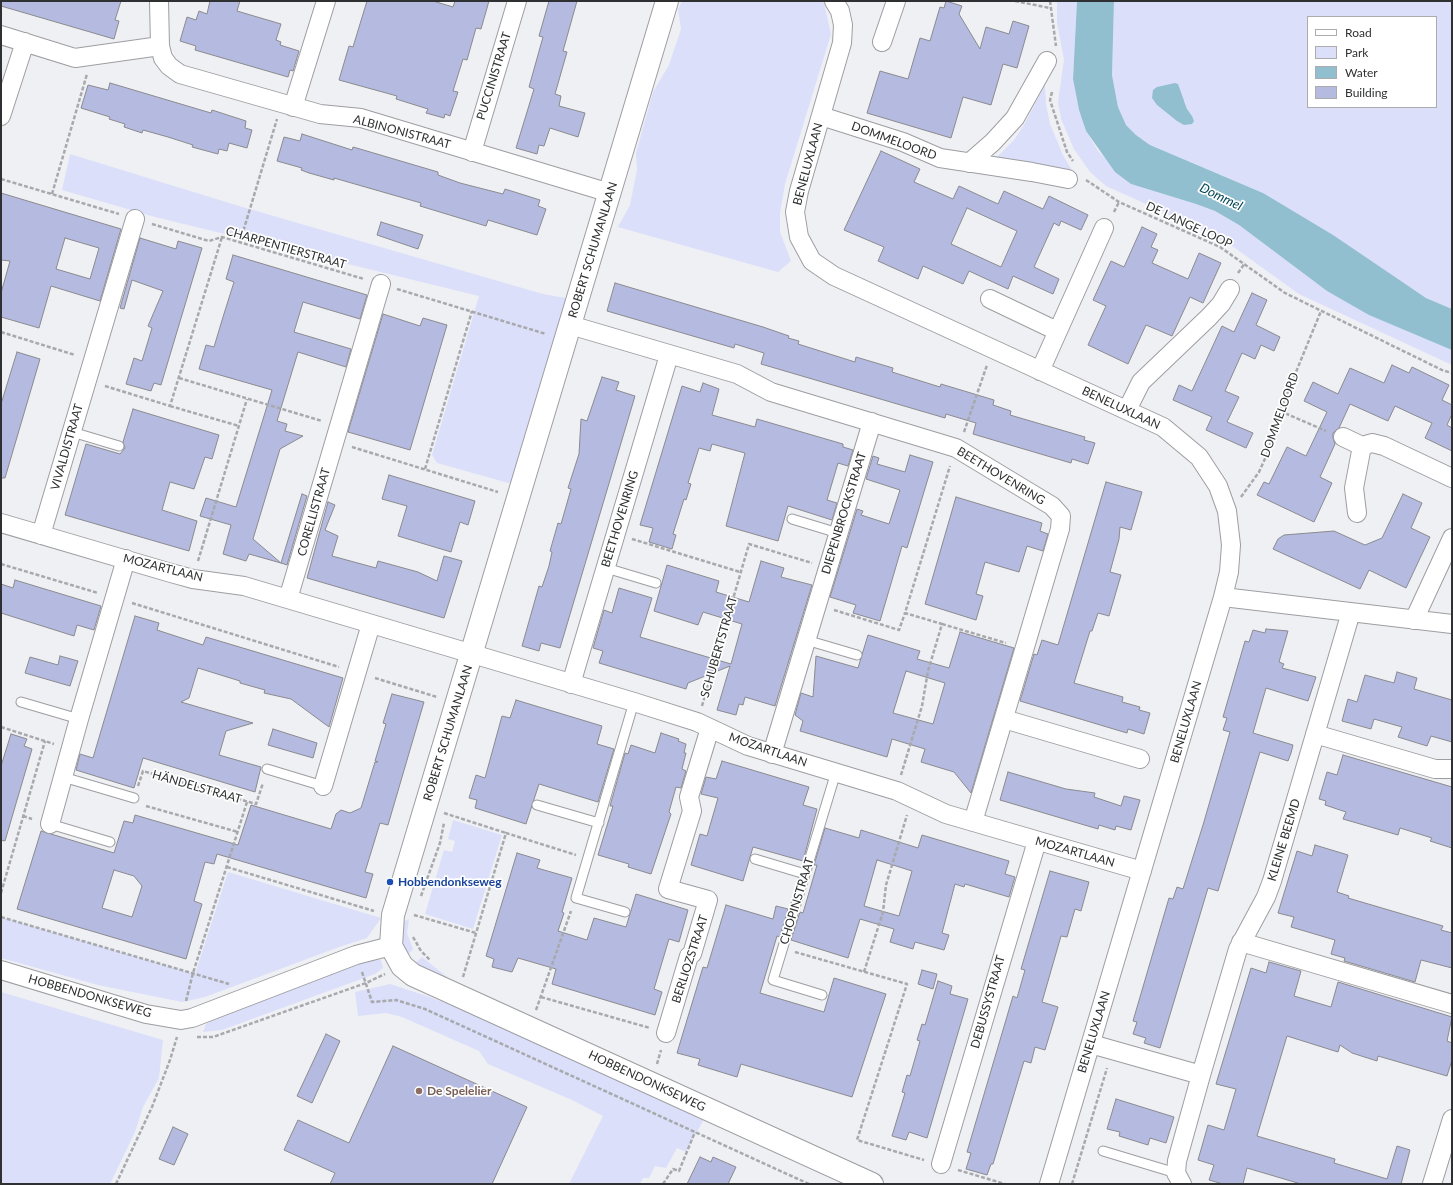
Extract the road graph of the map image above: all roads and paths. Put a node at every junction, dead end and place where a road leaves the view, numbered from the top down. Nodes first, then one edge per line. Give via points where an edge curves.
1 (159, 1) edge
2 (326, 1) edge
3 (517, 1) edge
4 (667, 1) edge
5 (834, 1) edge
6 (896, 1) edge
7 (1015, 1) edge
8 (1050, 1) edge
9 (1050, 8) junction
10 (1, 35) edge
11 (25, 42) junction
12 (882, 42) dead end
13 (160, 46) junction
14 (92, 56) junction
15 (1052, 56) joint
16 (1054, 85) dead end
17 (287, 105) junction
18 (1, 116) edge
19 (821, 116) junction
20 (472, 152) junction
21 (969, 163) junction
22 (1076, 174) junction
23 (1, 179) edge
24 (610, 193) junction
25 (52, 194) junction
26 (135, 219) junction
27 (1104, 228) dead end
28 (222, 237) junction
29 (240, 242) junction
30 (381, 284) junction
31 (1230, 289) dead end
32 (990, 300) dead end
33 (472, 311) junction
34 (1321, 311) junction
35 (1057, 331) junction
36 (568, 332) junction
37 (1, 334) edge
38 (993, 349) junction
39 (669, 355) junction
40 (93, 360) junction
41 (1040, 371) junction
42 (1452, 373) edge
43 (179, 378) junction
44 (87, 381) junction
45 (247, 399) junction
46 (170, 406) junction
47 (1127, 410) junction
48 (1280, 411) junction
49 (872, 422) junction
50 (239, 426) junction
51 (72, 432) junction
52 (337, 434) junction
53 (1343, 437) joint
54 (119, 446) dead end
55 (1362, 446) junction
56 (957, 449) junction
57 (425, 469) junction
58 (1452, 478) edge
59 (518, 498) junction
60 (1227, 511) junction
61 (1357, 513) dead end
62 (792, 519) dead end
63 (1, 523) edge
64 (838, 532) junction
65 (41, 534) junction
66 (615, 534) junction
67 (1452, 538) edge
68 (126, 560) junction
69 (1, 564) edge
70 (606, 568) junction
71 (828, 568) junction
72 (740, 572) junction
73 (193, 579) junction
74 (656, 583) dead end
75 (1223, 597) junction
76 (114, 598) junction
77 (288, 599) junction
78 (816, 605) junction
79 (1351, 612) junction
80 (905, 613) junction
81 (1414, 620) junction
82 (371, 624) junction
83 (942, 624) junction
84 (1452, 624) edge
85 (806, 640) junction
86 (1025, 649) junction
87 (472, 654) junction
88 (856, 655) dead end
89 (357, 673) junction
90 (571, 684) junction
91 (438, 697) dead end
92 (20, 702) dead end
93 (634, 702) junction
94 (79, 719) junction
95 (1004, 719) junction
96 (704, 725) junction
97 (1, 727) edge
98 (1315, 734) junction
99 (45, 741) junction
100 (70, 749) junction
101 (772, 754) junction
102 (1140, 759) dead end
103 (267, 769) joint
104 (1452, 769) edge
105 (836, 772) junction
106 (63, 777) junction
107 (323, 786) joint
108 (897, 791) junction
109 (134, 798) junction
110 (913, 799) junction
111 (247, 802) junction
112 (537, 805) dead end
113 (444, 813) dead end
114 (973, 822) junction
115 (598, 823) junction
116 (50, 824) joint
117 (238, 832) junction
118 (506, 833) junction
119 (1037, 841) junction
120 (110, 842) dead end
121 (588, 859) junction
122 (755, 859) dead end
123 (227, 867) junction
124 (1142, 871) junction
125 (805, 874) junction
126 (1, 893) edge
127 (576, 898) junction
128 (626, 912) dead end
129 (393, 915) junction
130 (1, 917) edge
131 (476, 933) junction
132 (1241, 942) junction
133 (391, 946) junction
134 (782, 948) junction
135 (356, 955) junction
136 (402, 966) junction
137 (1, 970) edge
138 (864, 972) junction
139 (193, 973) junction
140 (366, 983) junction
141 (458, 995) junction
142 (822, 995) dead end
143 (248, 996) junction
144 (540, 997) junction
145 (1452, 1004) edge
146 (447, 1020) junction
147 (180, 1026) junction
148 (530, 1027) junction
149 (666, 1033) junction
150 (1090, 1044) junction
151 (1112, 1051) junction
152 (1201, 1075) junction
153 (651, 1083) junction
154 (1452, 1119) edge
155 (695, 1132) junction
156 (1103, 1151) dead end
157 (941, 1164) junction
158 (1179, 1179) edge
159 (116, 1184) edge
160 (663, 1184) edge
161 (809, 1184) edge
162 (872, 1184) edge
163 (1005, 1184) edge
164 (1049, 1184) edge
165 (1072, 1184) edge
166 (1432, 1184) edge

1 - 13 street, ALBINONISTRAAT
2 - 17 street
3 - 20 street, PUCCINISTRAAT
4 - 24 street, ROBERT SCHUMANLAAN
5 - 19 street, BENELUXLAAN via 840,11 843,25 842,43
6 - 12 street
7 - 9 path
8 - 9 path
9 - 15 path
10 - 11 street
11 - 14 street via 75,58
11 - 18 street
13 - 14 street
13 - 17 street, ALBINONISTRAAT via 163,58 180,74
14 - 25 path
15 - 21 street via 1015,118
16 - 22 path, DE LANGE LOOP via 1050,100
17 - 20 street, ALBINONISTRAAT via 320,114 361,118
17 - 29 path
19 - 21 street, DOMMELOORD via 903,142 940,158
19 - 38 street, BENELUXLAAN via 795,212 799,237 812,261 834,276
20 - 24 street, ALBINONISTRAAT
21 - 22 street, DOMMELOORD via 1032,172
22 - 34 path, DE LANGE LOOP via 1119,202 1220,247 1285,293
23 - 25 path, CHARPENTIERSTRAAT
24 - 36 street, ROBERT SCHUMANLAAN
25 - 26 path, CHARPENTIERSTRAAT
26 - 28 path, CHARPENTIERSTRAAT via 209,241
26 - 40 street, VIVALDISTRAAT
27 - 35 street
28 - 29 path, CHARPENTIERSTRAAT
28 - 43 path
29 - 30 path, CHARPENTIERSTRAAT
30 - 33 path, CHARPENTIERSTRAAT
30 - 52 street, CORELLISTRAAT
31 - 47 street via 1209,317 1141,382
32 - 35 street
33 - 36 path, CHARPENTIERSTRAAT
33 - 57 path
34 - 42 path, DE LANGE LOOP
34 - 48 path, DOMMELOORD
35 - 41 street
36 - 39 street, BEETHOVENRING
36 - 59 street, ROBERT SCHUMANLAAN
37 - 40 path
38 - 41 street, BENELUXLAAN
38 - 56 path
39 - 49 street, BEETHOVENRING via 737,374 771,392
39 - 66 street, BEETHOVENRING
40 - 44 street, VIVALDISTRAAT
41 - 47 street, BENELUXLAAN
43 - 45 path
43 - 46 path
44 - 46 path
44 - 51 street, VIVALDISTRAAT
45 - 50 path
45 - 52 path
46 - 50 path
47 - 60 street, BENELUXLAAN via 1164,427 1199,457 1218,486
48 - 53 path
48 - 60 path, DOMMELOORD via 1259,472
49 - 56 street, BEETHOVENRING
49 - 64 street, DIEPENBROCKSTRAAT
50 - 73 path
51 - 54 lane
51 - 65 street, VIVALDISTRAAT
52 - 57 path
52 - 77 street, CORELLISTRAAT
53 - 55 street
55 - 58 street via 1372,443 1384,446
55 - 61 street via 1354,488
56 - 80 path
56 - 86 street, BEETHOVENRING via 1052,506 1061,516 1060,529
57 - 59 path
59 - 87 street, ROBERT SCHUMANLAAN
60 - 75 street, BENELUXLAAN via 1231,545 1229,572
62 - 64 lane
63 - 65 street, MOZARTLAAN
64 - 71 street, DIEPENBROCKSTRAAT
65 - 68 street, MOZARTLAAN
66 - 70 street, BEETHOVENRING
66 - 72 path
67 - 81 street
68 - 73 street, MOZARTLAAN
68 - 76 street
69 - 76 path
70 - 74 lane
70 - 90 street, BEETHOVENRING
71 - 72 path, SCHUBERTSTRAAT via 749,544
71 - 78 street, DIEPENBROCKSTRAAT
72 - 96 path, SCHUBERTSTRAAT
73 - 77 street, MOZARTLAAN via 244,586
75 - 79 street
75 - 124 street, BENELUXLAAN
76 - 89 path
76 - 94 street
77 - 82 street, MOZARTLAAN
78 - 80 path via 899,630
78 - 85 street, DIEPENBROCKSTRAAT
79 - 81 street
79 - 98 street, KLEINE BEEMD
80 - 83 path
81 - 84 street
82 - 87 street, MOZARTLAAN
82 - 89 street
83 - 86 path
83 - 108 path via 928,671 922,706
85 - 88 lane
85 - 101 street, DIEPENBROCKSTRAAT
86 - 95 street, BEETHOVENRING
87 - 90 street, MOZARTLAAN
87 - 129 street, ROBERT SCHUMANLAAN
89 - 91 path
89 - 107 street
90 - 93 street, MOZARTLAAN
92 - 94 lane
93 - 96 street, MOZARTLAAN
93 - 115 lane
94 - 100 street
95 - 102 street
95 - 114 street, BEETHOVENRING
96 - 101 street, MOZARTLAAN via 748,746
96 - 149 street, BERLIOZSTRAAT via 690,798 692,811 668,889 708,900
97 - 99 path
98 - 104 street via 1435,769
98 - 132 street, KLEINE BEEMD via 1272,881
99 - 100 path
99 - 126 path
100 - 106 street
101 - 105 street, MOZARTLAAN
103 - 107 lane
103 - 111 path, HÄNDELSTRAAT via 256,804
105 - 108 street, MOZARTLAAN
105 - 125 lane, CHOPINSTRAAT
106 - 109 lane
106 - 116 street
108 - 110 street, MOZARTLAAN
109 - 111 path, HÄNDELSTRAAT via 143,771
109 - 117 path via 135,803
110 - 114 street, MOZARTLAAN via 946,814
110 - 138 path via 886,885 883,912
111 - 117 path
112 - 115 lane
113 - 118 path
114 - 119 street, MOZARTLAAN
115 - 121 lane
116 - 120 lane
117 - 123 path
118 - 121 path
118 - 131 path
119 - 124 street, MOZARTLAAN
119 - 157 street, DEBUSSYSTRAAT
121 - 127 lane
122 - 125 lane
123 - 129 path
123 - 139 path
124 - 150 street, BENELUXLAAN
125 - 134 lane, CHOPINSTRAAT
127 - 128 lane
127 - 144 path
129 - 131 path via 401,918 413,915
129 - 133 street, ROBERT SCHUMANLAAN
130 - 139 path
131 - 141 path
132 - 145 street
132 - 152 street, KLEINE BEEMD
133 - 135 street, HOBBENDONKSEWEG
133 - 136 street
134 - 138 path
134 - 142 lane, CHOPINSTRAAT via 773,980
135 - 140 path
135 - 143 street, HOBBENDONKSEWEG
136 - 140 path
136 - 141 street, HOBBENDONKSEWEG via 413,975
137 - 147 street, HOBBENDONKSEWEG
138 - 157 path via 906,984 857,1140
139 - 143 path via 229,984
139 - 147 path
140 - 146 path via 372,1002 396,1000 425,1009
140 - 147 path via 213,1037 193,1037
141 - 146 path
141 - 148 street, HOBBENDONKSEWEG
143 - 147 street, HOBBENDONKSEWEG via 192,1018
144 - 148 path
144 - 149 path
146 - 155 path
147 - 159 path via 152,1107
148 - 153 street, HOBBENDONKSEWEG
149 - 153 path
150 - 151 street
150 - 164 street, BENELUXLAAN
151 - 152 street
151 - 165 path
152 - 158 street, KLEINE BEEMD via 1177,1161
153 - 162 street, HOBBENDONKSEWEG
154 - 166 street
155 - 160 path via 678,1171 672,1169
155 - 161 path
156 - 158 lane
157 - 163 path

